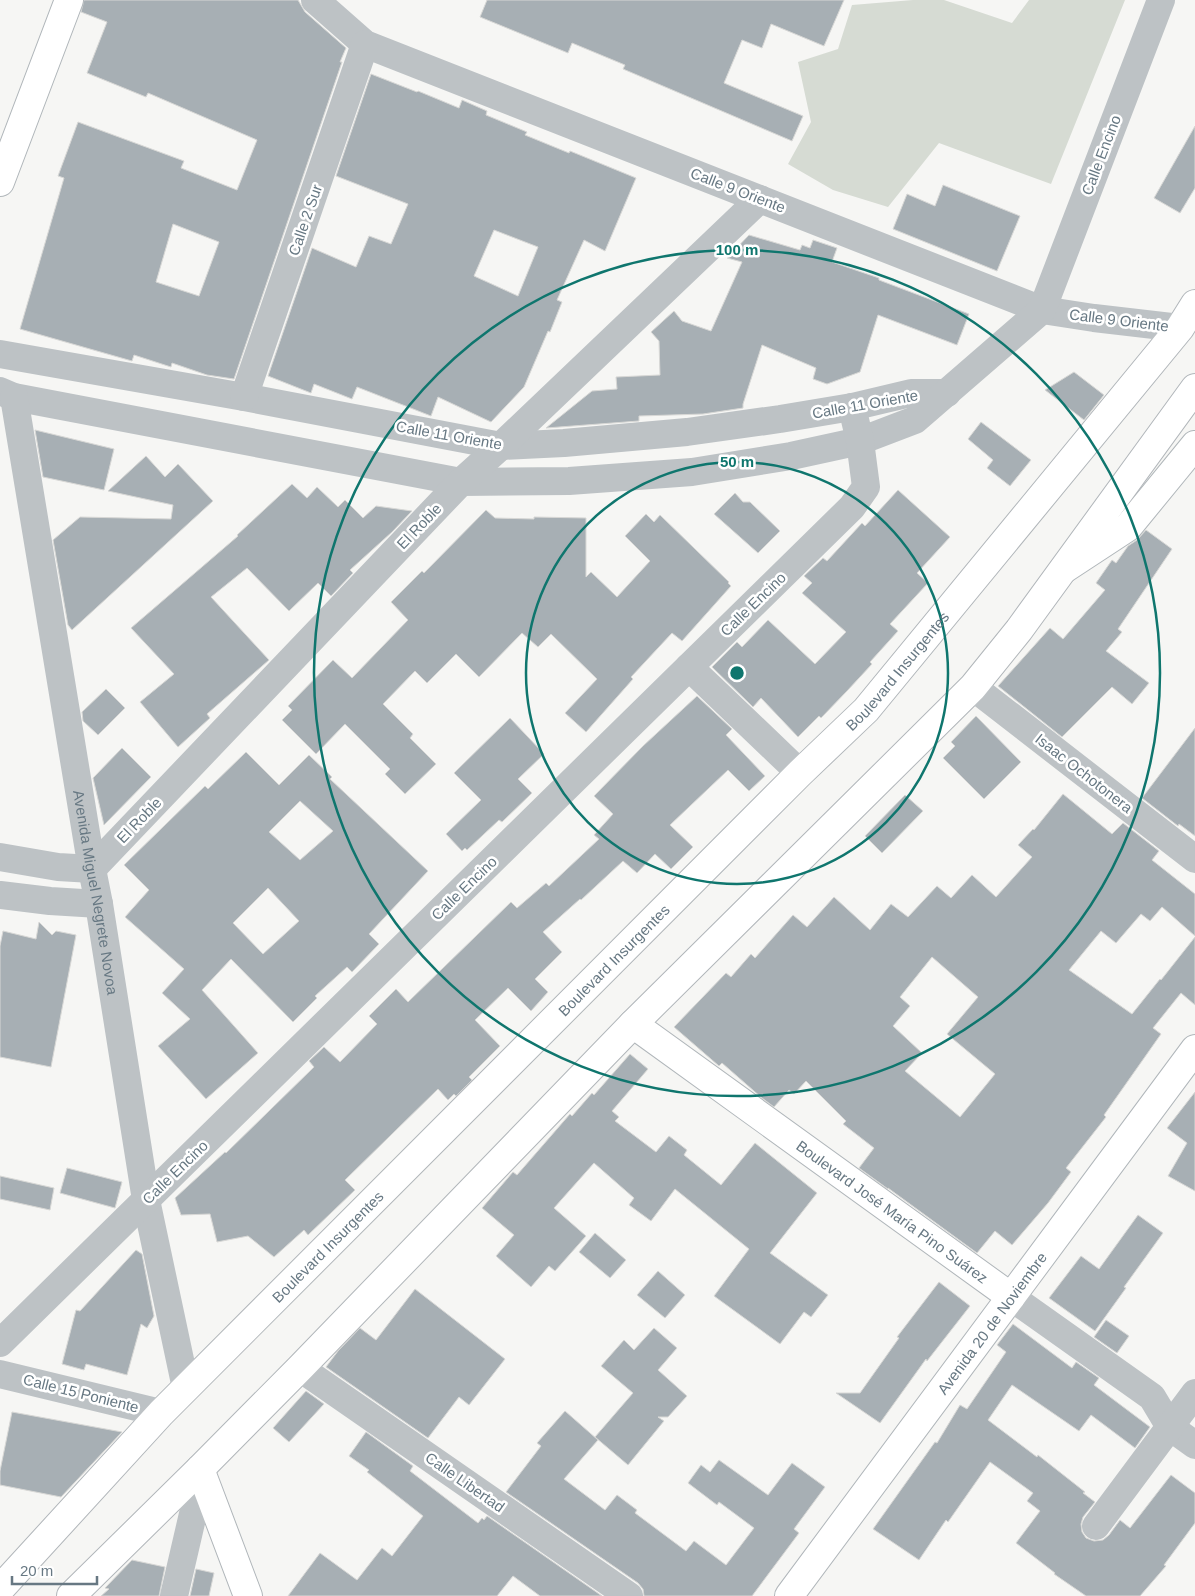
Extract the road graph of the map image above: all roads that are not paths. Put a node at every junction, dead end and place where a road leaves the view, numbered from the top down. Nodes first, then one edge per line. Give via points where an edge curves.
1 (69, 0) edge
2 (315, 0) edge
3 (1161, 0) edge
4 (365, 44) junction
5 (0, 182) edge
6 (760, 199) junction
7 (1195, 304) edge
8 (1042, 310) junction
9 (1188, 329) edge
10 (0, 354) edge
11 (1195, 388) edge
12 (948, 393) junction
13 (7, 394) edge
14 (244, 396) junction
15 (852, 407) junction
16 (860, 440) junction
17 (1195, 445) edge
18 (501, 446) junction
19 (461, 482) junction
20 (1063, 570) junction
21 (689, 667) junction
22 (973, 687) junction
23 (800, 773) junction
24 (0, 857) edge
25 (1195, 859) edge
26 (92, 869) junction
27 (0, 895) edge
28 (100, 904) junction
29 (634, 1024) junction
30 (1195, 1049) edge
31 (146, 1200) junction
32 (1011, 1297) junction
33 (0, 1343) edge
34 (300, 1368) junction
35 (0, 1374) edge
36 (186, 1388) junction
37 (1152, 1397) junction
38 (1192, 1401) edge
39 (161, 1413) junction
40 (1170, 1427) junction
41 (1195, 1445) edge
42 (201, 1472) junction
43 (1096, 1526) dead end
44 (0, 1589) edge
45 (70, 1596) edge
46 (174, 1596) edge
47 (248, 1596) edge
48 (629, 1596) edge
49 (788, 1596) edge

1 - 5 main road
2 - 4 street, Calle 9 Oriente
3 - 8 street, Calle Encino
4 - 6 street, Calle 9 Oriente
4 - 14 street, Calle 2 Sur
6 - 8 street, Calle 9 Oriente
6 - 18 street, El Roble
7 - 9 main road, Boulevard Insurgentes
8 - 9 street, Calle 9 Oriente
8 - 12 street
9 - 23 main road, Boulevard Insurgentes via 866,710
10 - 14 street, Calle 11 Oriente
11 - 20 main road
12 - 15 street, Calle 11 Oriente via 911,393
12 - 16 street, Calle 11 Oriente via 915,420
13 - 19 street, Calle 11 Oriente
13 - 26 street, Avenida Miguel Negrete Novoa
14 - 18 street, Calle 11 Oriente
15 - 16 street, Calle Encino
15 - 18 street, Calle 11 Oriente via 687,432
16 - 19 street, Calle 11 Oriente via 791,456 692,472 569,481
16 - 21 street, Calle Encino via 866,487 852,506
17 - 20 main road via 1128,527
18 - 19 street, El Roble
19 - 26 street, El Roble
20 - 22 main road
21 - 23 street
21 - 31 street, Calle Encino
22 - 25 street, Isaac Ochotonera
22 - 29 main road
23 - 36 main road, Boulevard Insurgentes
24 - 26 street
26 - 28 street, Avenida Miguel Negrete Novoa
27 - 28 street
28 - 31 street, Avenida Miguel Negrete Novoa
29 - 32 main road, Boulevard José María Pino Suárez
29 - 34 main road
30 - 32 main road, Avenida 20 de Noviembre
31 - 33 street, Calle Encino
31 - 36 street, Avenida Miguel Negrete Novoa
32 - 37 street, Boulevard José María Pino Suárez
32 - 49 main road, Avenida 20 de Noviembre
34 - 42 main road
34 - 48 street, Calle Libertad
35 - 39 street, Calle 15 Poniente
36 - 39 main road, Boulevard Insurgentes
37 - 38 street, Boulevard José María Pino Suárez
37 - 40 street, Boulevard José María Pino Suárez
38 - 40 street
39 - 44 main road, Boulevard Insurgentes
40 - 41 street, Boulevard José María Pino Suárez
40 - 43 street
42 - 45 main road
42 - 46 street
42 - 47 main road

